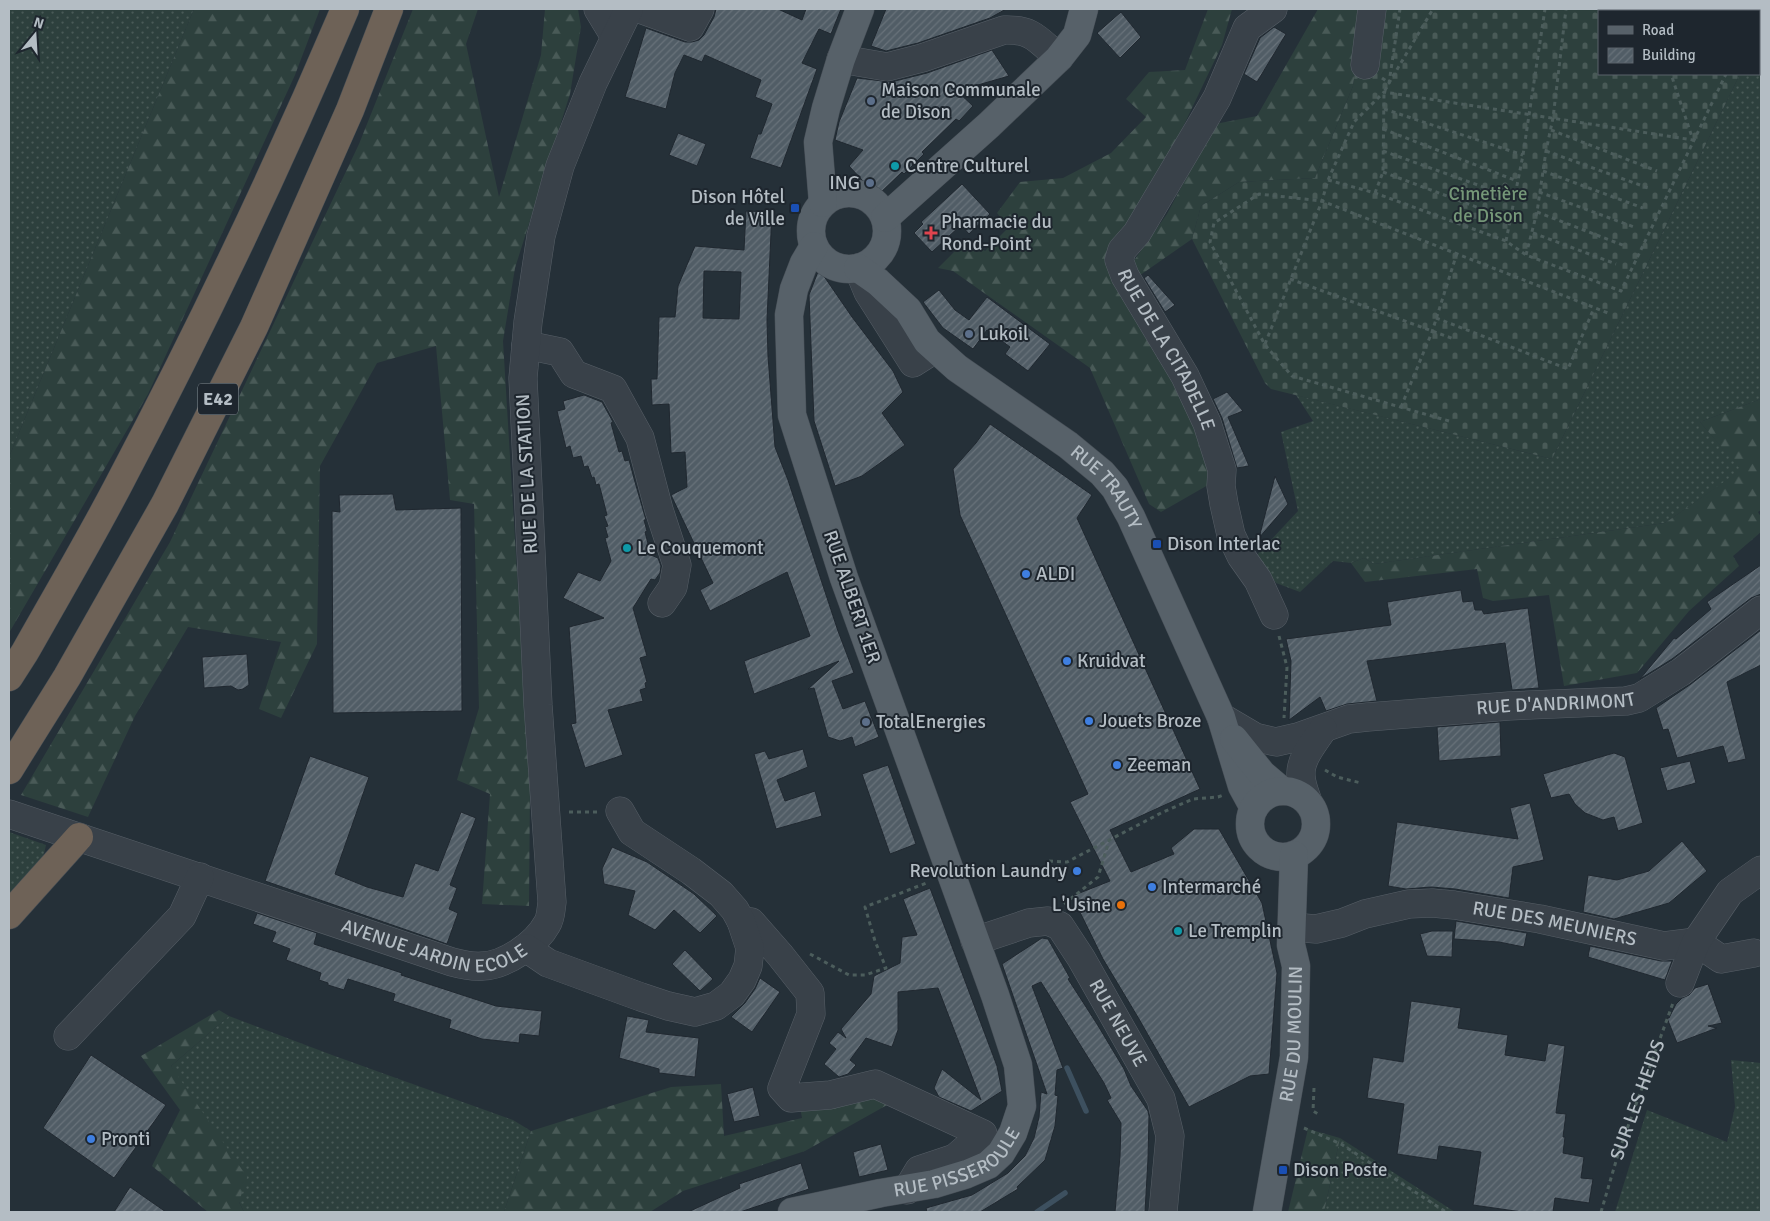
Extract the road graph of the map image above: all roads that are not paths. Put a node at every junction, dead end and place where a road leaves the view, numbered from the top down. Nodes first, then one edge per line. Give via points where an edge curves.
1 (345, 9) edge
2 (389, 9) edge
3 (598, 9) edge
4 (628, 9) edge
5 (640, 9) edge
6 (700, 9) edge
7 (860, 9) edge
8 (1273, 9) edge
9 (1372, 9) edge
10 (1084, 11) edge
11 (1246, 18) edge
12 (615, 37) junction
13 (841, 59) junction
14 (1054, 63) junction
15 (1365, 65) road end
16 (823, 203) junction
17 (885, 218) junction
18 (814, 246) junction
19 (883, 247) junction
20 (858, 268) junction
21 (908, 310) junction
22 (526, 345) junction
23 (935, 349) junction
24 (662, 602) dead end
25 (1761, 610) edge
26 (1274, 616) road end
27 (9, 677) edge
28 (1223, 723) junction
29 (1323, 729) junction
30 (9, 770) edge
31 (1282, 791) junction
32 (1248, 797) junction
33 (1308, 802) junction
34 (620, 811) dead end
35 (9, 814) edge
36 (79, 837) junction
37 (1294, 855) junction
38 (1761, 870) edge
39 (200, 877) junction
40 (9, 916) edge
41 (741, 921) junction
42 (1304, 928) junction
43 (975, 941) junction
44 (1696, 942) junction
45 (526, 948) junction
46 (1754, 953) dead end
47 (1678, 991) road end
48 (68, 1036) dead end
49 (906, 1190) junction
50 (792, 1212) edge
51 (1162, 1212) edge
52 (1267, 1212) edge

1 - 27 highway, E42 via 209,308 120,482
2 - 30 highway, E42 via 350,110 254,327 165,504 67,677
3 - 12 street
4 - 12 street, RUE DE LA STATION
5 - 6 street via 690,27
7 - 13 main road
8 - 11 street
9 - 15 street
10 - 14 main road via 1076,35
11 - 26 street, RUE DE LA CITADELLE via 1217,98 1137,233 1122,250 1119,260 1125,276 1185,376 1207,423 1222,470 1222,495 1231,535 1258,580
12 - 22 street, RUE DE LA STATION via 593,82 560,166 541,236
13 - 14 street via 887,67 1016,29 1029,32
13 - 16 main road via 818,142
14 - 17 main road
16 - 17 main road via 834,196 858,194 879,207
16 - 18 main road via 812,223
17 - 19 main road via 887,239
18 - 20 main road, RUE TRAUTY via 832,265
18 - 43 main road, RUE ALBERT 1ER via 794,289 789,315 792,416 844,578
19 - 20 main road via 868,264
19 - 21 main road, RUE TRAUTY
20 - 21 main road, RUE TRAUTY
20 - 23 street via 868,292 913,363
21 - 23 main road, RUE TRAUTY
22 - 24 street via 560,352 574,374 613,389 640,438 677,565 673,587
22 - 45 street, RUE DE LA STATION via 523,378 538,705 552,902 548,923
23 - 28 main road, RUE TRAUTY via 1068,446 1102,473 1115,488
25 - 29 street, RUE D'ANDRIMONT via 1681,672 1639,698 1374,716 1349,719
28 - 29 street, RUE D'ANDRIMONT via 1276,742
28 - 31 main road, RUE TRAUTY via 1262,774
28 - 32 main road, RUE TRAUTY
29 - 33 street via 1304,758 1302,767 1301,776
31 - 32 main road via 1261,799
31 - 33 main road
32 - 37 main road via 1254,841 1272,855
33 - 37 main road via 1316,818 1314,837 1303,851
34 - 41 street, AVENUE JARDIN ECOLE via 632,832 662,850 720,894
35 - 36 street, AVENUE JARDIN ECOLE
36 - 39 street, AVENUE JARDIN ECOLE
36 - 40 highway
37 - 42 main road, RUE DU MOULIN
38 - 44 street via 1730,892
39 - 45 street, AVENUE JARDIN ECOLE via 469,966 500,963
39 - 48 street via 182,916
41 - 45 street, AVENUE JARDIN ECOLE via 750,948 742,980 732,994 716,1006 695,1012 641,997 548,963
41 - 49 street via 751,922 810,993 810,1014 782,1088 791,1098 830,1095 875,1084 983,1134 955,1158 919,1170
42 - 44 street, RUE DES MEUNIERS via 1342,923 1409,904 1432,904 1540,919 1664,946
42 - 52 main road, RUE DU MOULIN via 1292,945 1296,966 1294,1057
43 - 49 main road, RUE PISSEROULE via 1018,1065 1022,1106 1008,1143 988,1165 959,1177
43 - 51 street, RUE NEUVE via 1029,923 1048,921 1060,926 1162,1099 1170,1136
44 - 46 street via 1721,960
44 - 47 street
49 - 50 main road, RUE PISSEROULE

